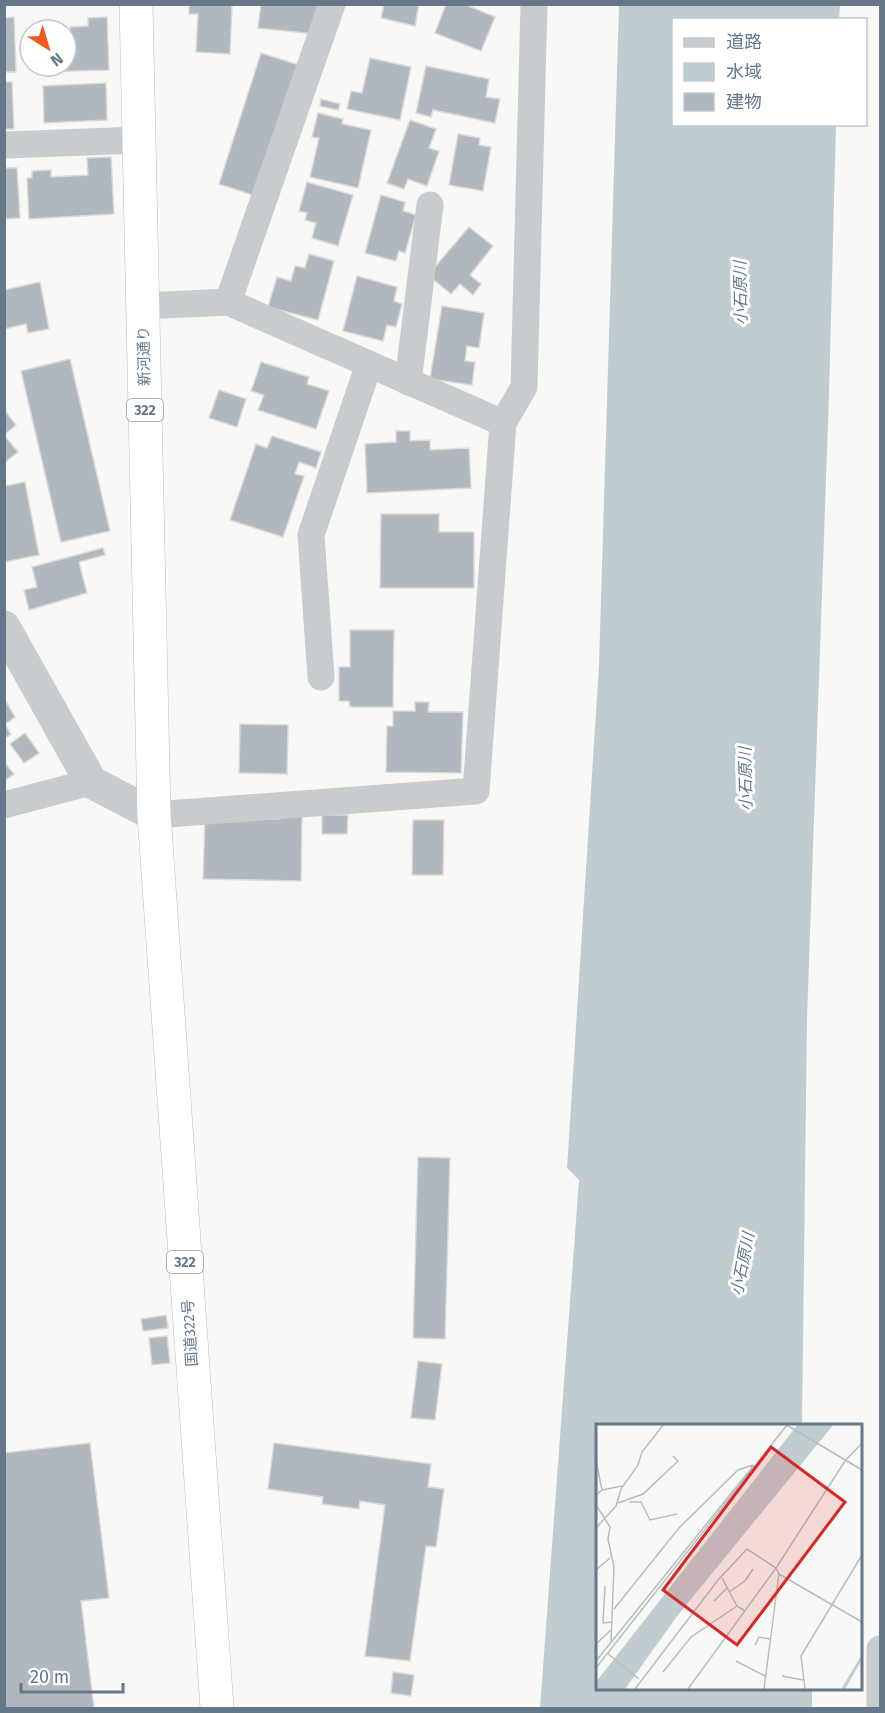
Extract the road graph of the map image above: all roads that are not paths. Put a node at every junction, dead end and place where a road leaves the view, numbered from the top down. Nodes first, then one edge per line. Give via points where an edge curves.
1 (136, 4) edge
2 (332, 4) edge
3 (534, 4) edge
4 (139, 140) junction
5 (6, 145) dead end
6 (430, 205) dead end
7 (228, 302) junction
8 (143, 306) junction
9 (369, 364) junction
10 (408, 382) junction
11 (503, 423) junction
12 (4, 627) edge
13 (321, 677) dead end
14 (91, 782) junction
15 (4, 806) edge
16 (154, 815) junction
17 (880, 1649) edge
18 (217, 1708) edge
19 (880, 1708) edge

1 - 4 highway, 新河通り / 322
2 - 7 street
3 - 11 street via 524,387
4 - 5 street
4 - 8 highway, 新河通り / 322
6 - 10 street
7 - 8 street
7 - 9 street
8 - 16 highway, 新河通り / 322
9 - 10 street
9 - 13 street via 311,535
10 - 11 street
11 - 16 street via 476,791
12 - 14 street
14 - 15 street
14 - 16 street
16 - 18 highway, 国道322号 / 322
17 - 19 street

